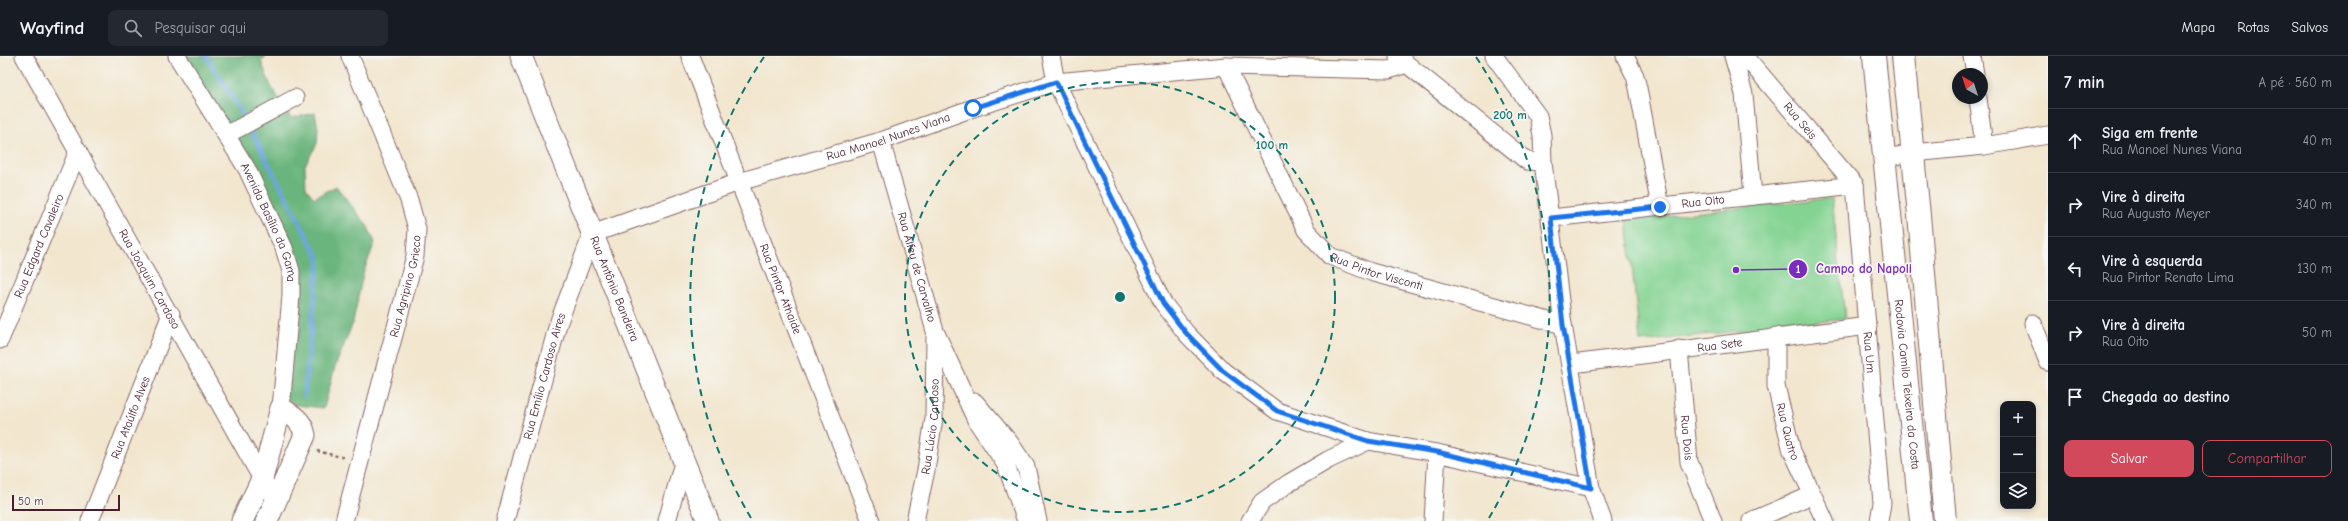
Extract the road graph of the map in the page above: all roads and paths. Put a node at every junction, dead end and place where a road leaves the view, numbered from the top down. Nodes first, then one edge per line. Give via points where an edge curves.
1 (24, 56) edge
2 (177, 56) edge
3 (350, 56) edge
4 (521, 56) edge
5 (690, 56) edge
6 (1051, 56) edge
7 (1494, 56) edge
8 (1626, 56) edge
9 (1733, 56) edge
10 (1745, 56) edge
11 (1874, 56) edge
12 (1903, 56) edge
13 (1972, 56) edge
14 (1401, 60) edge
15 (1226, 66) junction
16 (1973, 68) edge
17 (1056, 82) junction
18 (295, 98) dead end
19 (1979, 104) edge
20 (231, 132) junction
21 (2048, 135) edge
22 (881, 141) junction
23 (1984, 146) junction
24 (78, 151) junction
25 (1913, 153) junction
26 (1885, 158) junction
27 (1543, 162) junction
28 (739, 182) junction
29 (1855, 184) junction
30 (1753, 196) junction
31 (1660, 207) junction
32 (1551, 218) junction
33 (592, 234) junction
34 (171, 314) junction
35 (2034, 323) dead end
36 (1563, 325) junction
37 (1868, 326) junction
38 (935, 331) junction
39 (1776, 336) junction
40 (0, 340) edge
41 (1679, 349) junction
42 (2048, 362) edge
43 (1572, 364) junction
44 (963, 389) junction
45 (281, 408) junction
46 (1368, 441) junction
47 (301, 447) junction
48 (1437, 452) junction
49 (684, 459) junction
50 (360, 462) junction
51 (262, 479) junction
52 (1591, 488) junction
53 (1812, 494) junction
54 (277, 501) junction
55 (90, 521) edge
56 (242, 521) edge
57 (267, 521) edge
58 (344, 521) edge
59 (505, 521) edge
60 (667, 521) edge
61 (708, 521) edge
62 (871, 521) edge
63 (915, 521) edge
64 (1026, 521) edge
65 (1038, 521) edge
66 (1250, 521) edge
67 (1433, 521) edge
68 (1603, 521) edge
69 (1713, 521) edge
70 (1752, 521) edge
71 (1825, 521) edge
72 (1880, 521) edge
73 (1921, 521) edge
74 (1945, 521) edge

1 - 24 street, Rua Joaquim Cardoso
2 - 20 street, Avenida Basílio da Gama
3 - 50 street, Rua Agripino Grieco via 408,200 417,229 415,256
4 - 33 street, Rua Antônio Bandeira
5 - 28 street, Rua Pintor Athaide
6 - 17 street
7 - 27 street via 1538,116
8 - 31 street via 1638,88
9 - 30 street via 1744,94
10 - 29 street, Rua Seis
11 - 26 highway, Rodovia Camilo Teixeira da Costa
12 - 25 highway, Rodovia Camilo Teixeira da Costa
13 - 16 street
14 - 15 street, Rua Manoel Nunes Viana via 1389,70
14 - 27 street via 1526,161
15 - 17 street, Rua Manoel Nunes Viana
15 - 36 street, Rua Pintor Visconti via 1306,230 1330,256 1370,272
17 - 22 street, Rua Manoel Nunes Viana
17 - 46 street via 1163,303 1186,333 1223,371 1277,411
18 - 20 street
19 - 23 street
20 - 45 street, Avenida Basílio da Gama via 284,248 291,271
21 - 23 street
22 - 28 street, Rua Manoel Nunes Viana
22 - 38 street, Rua Alfeu de Carvalho
23 - 25 street
24 - 34 street, Rua Joaquim Cardoso
24 - 40 street, Rua Edgard Cavaleiro
25 - 26 street
25 - 74 highway, Rodovia Camilo Teixeira da Costa
26 - 73 highway, Rodovia Camilo Teixeira da Costa
27 - 32 street
28 - 33 street, Rua Manoel Nunes Viana
28 - 62 street, Rua Pintor Athaide
29 - 30 street, Rua Oito
29 - 37 street, Rua Um
30 - 31 street, Rua Oito
31 - 32 street, Rua Oito
32 - 36 street
33 - 49 street, Rua Antônio Bandeira
33 - 59 street, Rua Emílio Cardoso Aires via 558,324
34 - 51 street, Rua Joaquim Cardoso
34 - 55 street, Rua Ataúlfo Alves
35 - 42 street
36 - 43 street
37 - 39 street, Rua Sete
37 - 72 street, Rua Um via 1882,503
38 - 44 street, Rua Alfeu de Carvalho
38 - 63 street, Rua Lúcio Cardoso via 934,418
39 - 41 street, Rua Sete
39 - 53 street, Rua Quatro via 1776,386 1792,451
41 - 43 street, Rua Sete
41 - 69 street, Rua Dois via 1689,462
43 - 52 street
44 - 64 street, Rua Alfeu de Carvalho via 976,420 1006,465
44 - 65 street, Rua Alfeu de Carvalho via 988,416 1026,467
45 - 47 street via 303,425 305,435
45 - 51 street, Avenida Basílio da Gama
46 - 48 street
46 - 66 street via 1328,460 1289,483 1262,502
47 - 50 path
47 - 54 street
48 - 52 street
48 - 67 street
49 - 60 street
49 - 61 street, Rua Antônio Bandeira
50 - 58 street, Rua Agripino Grieco
51 - 54 street, Rua Joaquim Cardoso
51 - 56 street, Avenida Basílio da Gama
52 - 68 street
53 - 70 street
53 - 71 street, Rua Quatro
54 - 57 street

